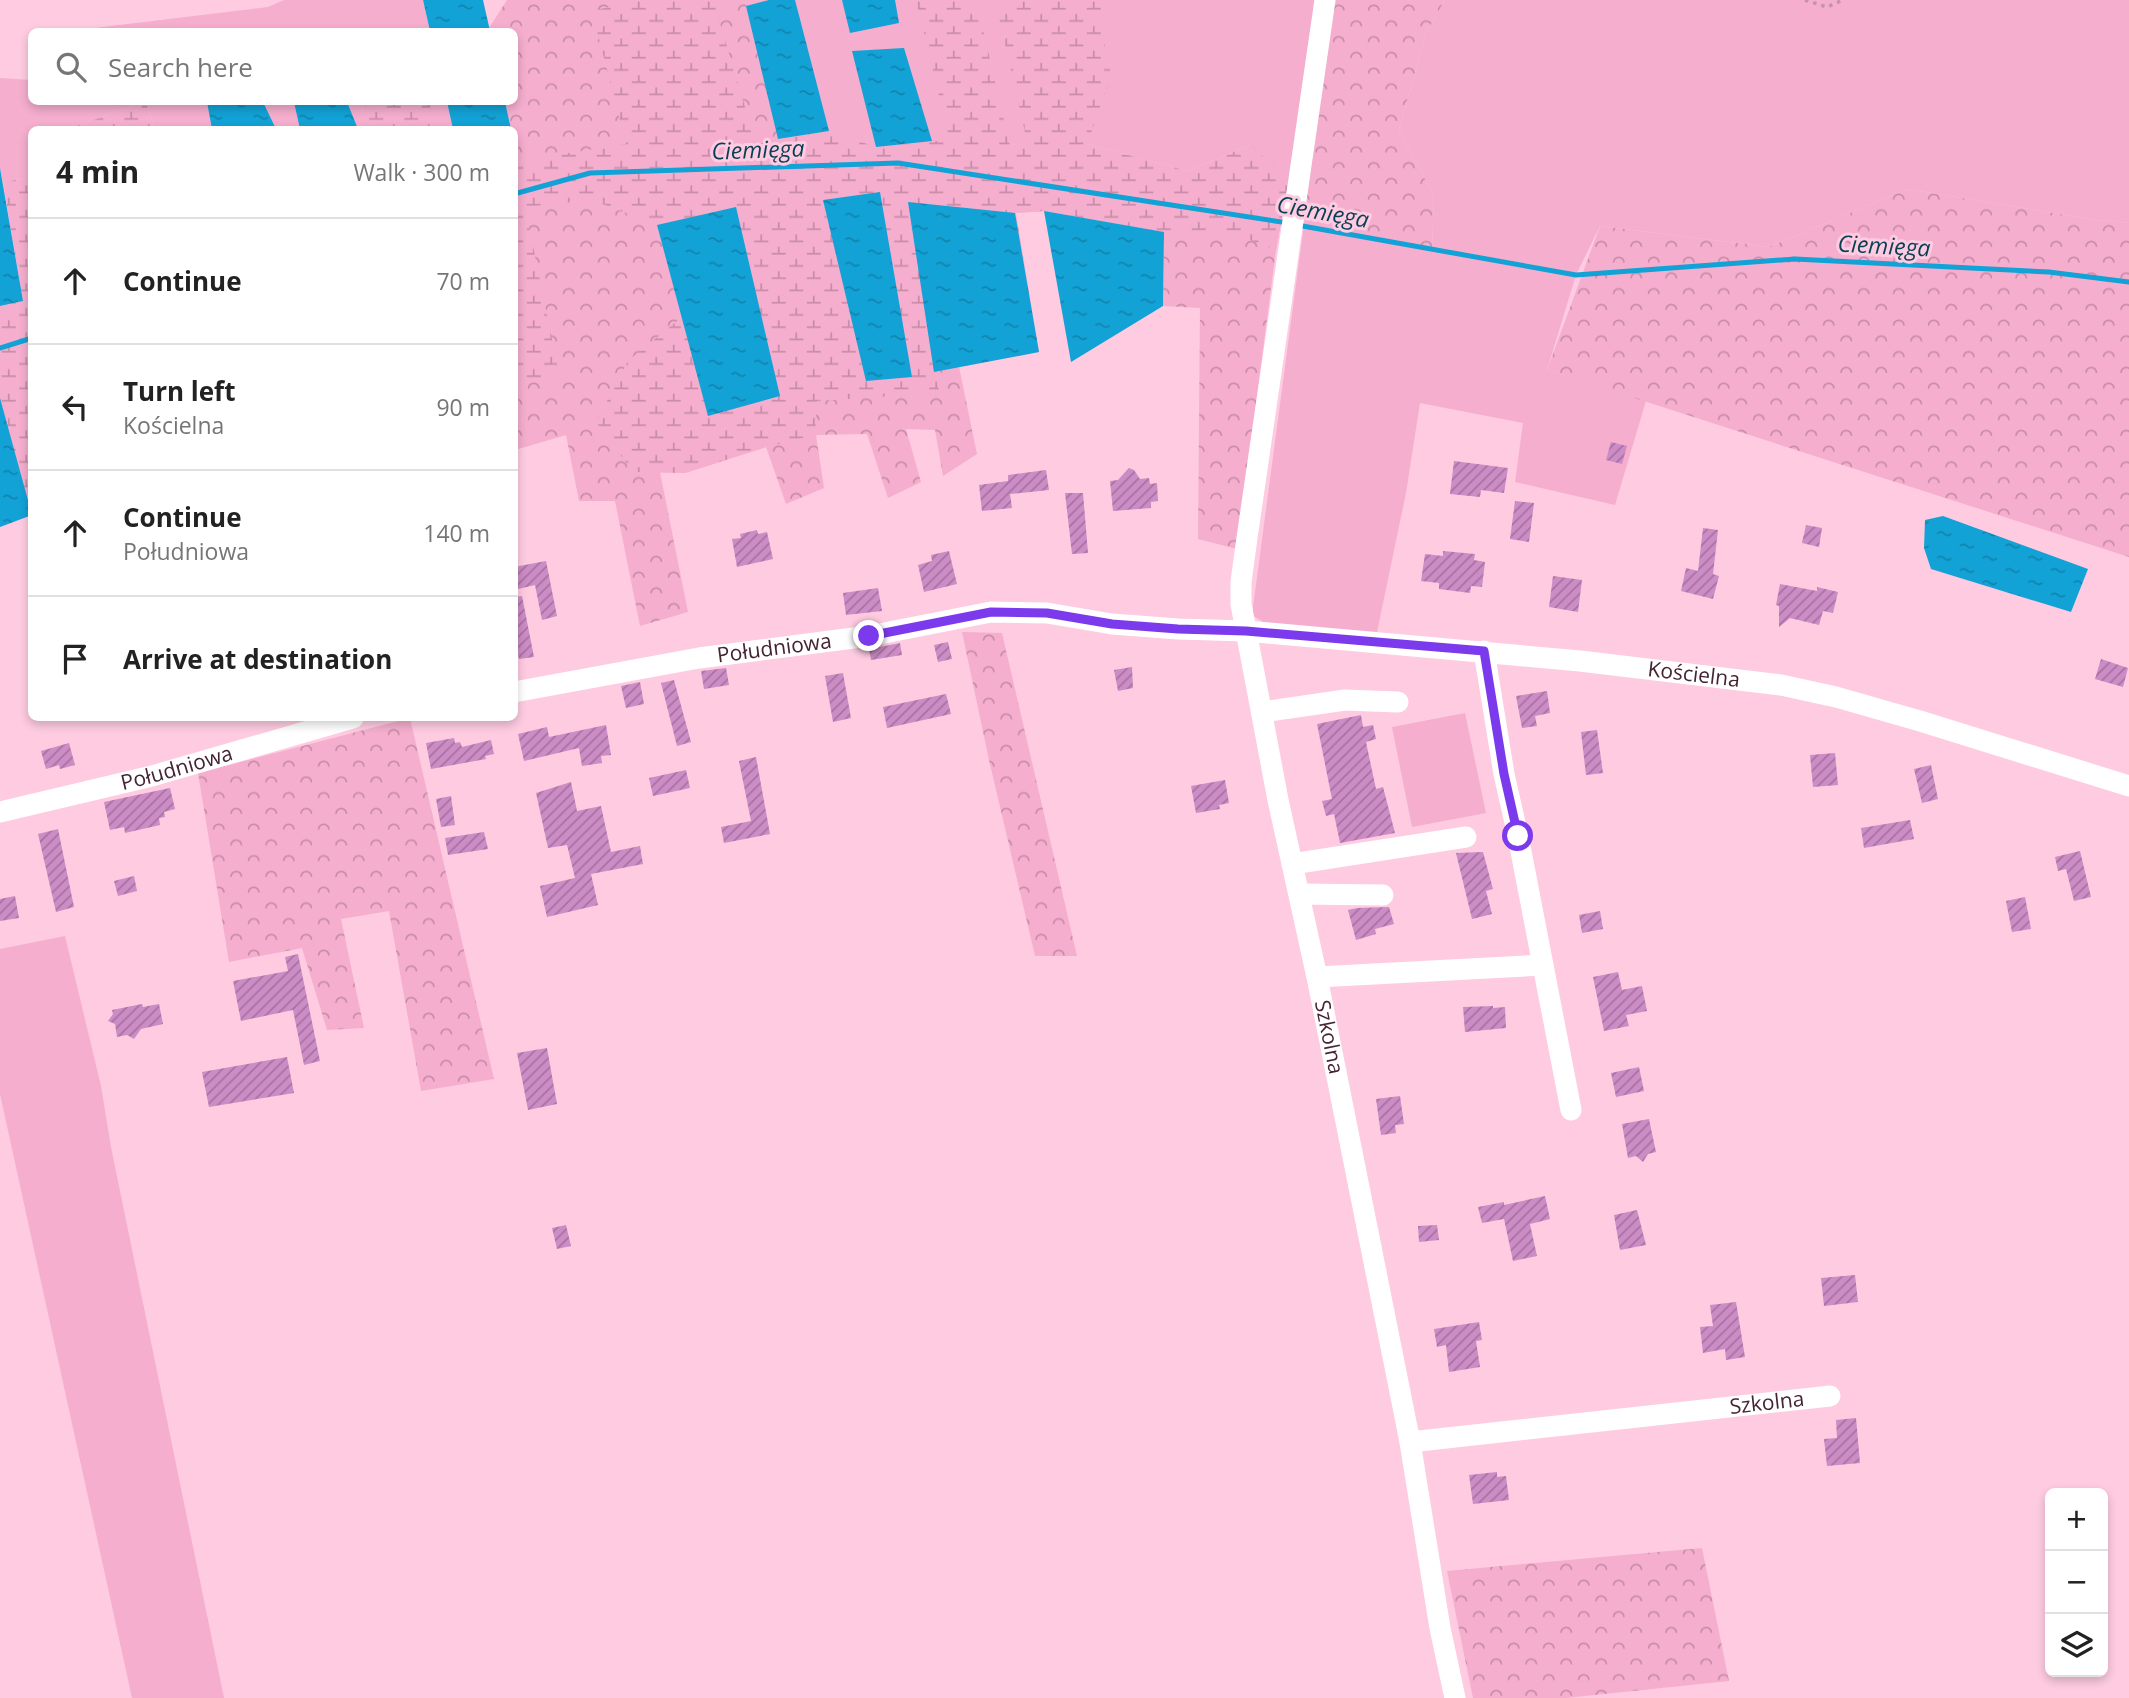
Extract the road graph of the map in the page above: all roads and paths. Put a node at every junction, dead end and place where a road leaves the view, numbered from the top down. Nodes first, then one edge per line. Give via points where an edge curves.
1 (1325, 0) edge
2 (1805, 0) edge
3 (1843, 0) edge
4 (1246, 631) junction
5 (1484, 651) junction
6 (518, 691) edge
7 (1398, 702) dead end
8 (1262, 712) junction
9 (343, 721) edge
10 (2129, 786) edge
11 (0, 812) edge
12 (1466, 837) dead end
13 (1292, 864) junction
14 (1298, 894) junction
15 (1383, 895) dead end
16 (1543, 965) junction
17 (1317, 977) junction
18 (1571, 1110) dead end
19 (1830, 1395) dead end
20 (1410, 1442) junction
21 (1455, 1698) edge

1 - 4 street, Szkolna via 1241,582
2 - 3 path via 1827,7
4 - 5 street, Kościelna
4 - 6 street, Południowa via 991,612 869,636 699,659
4 - 8 street, Szkolna
5 - 10 street, Kościelna via 1782,685 1920,721
5 - 16 street
7 - 8 street via 1345,700
8 - 13 street, Szkolna
9 - 11 street, Południowa via 152,776
12 - 13 street
13 - 14 street, Szkolna
14 - 15 street
14 - 17 street, Szkolna
16 - 17 street
16 - 18 street
17 - 20 street, Szkolna
19 - 20 street, Szkolna
20 - 21 street, Szkolna

